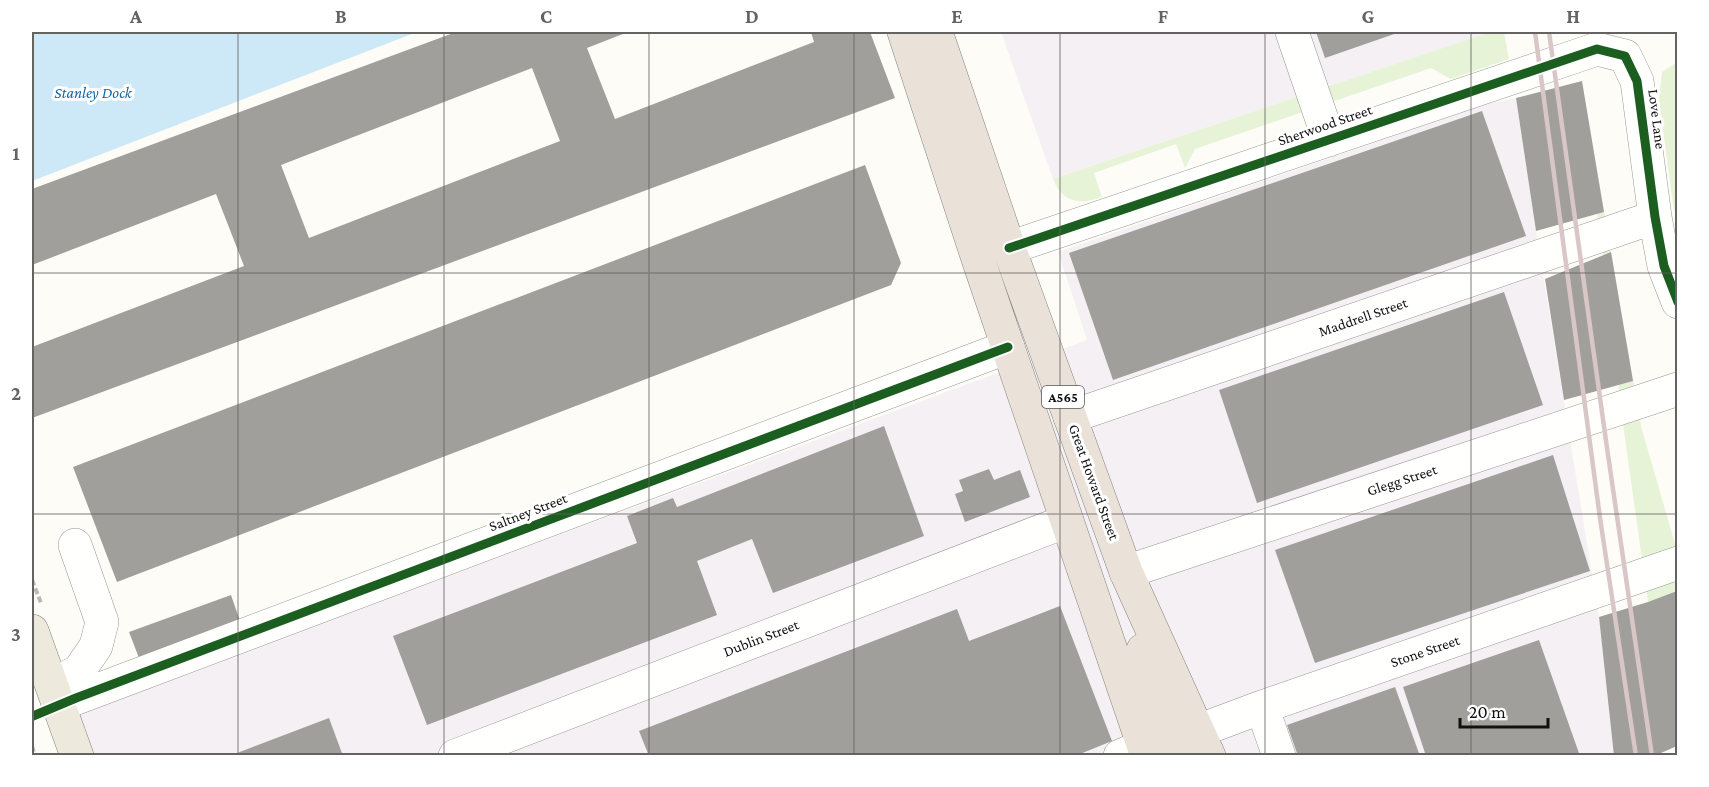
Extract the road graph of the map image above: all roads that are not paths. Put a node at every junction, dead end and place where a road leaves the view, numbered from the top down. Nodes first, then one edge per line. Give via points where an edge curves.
1 (904, 32) edge
2 (936, 32) edge
3 (1292, 32) edge
4 (1637, 81) joint
5 (1329, 140) junction
6 (1655, 217) junction
7 (1009, 248) junction
8 (1677, 302) edge
9 (1008, 347) junction
10 (1677, 389) edge
11 (1070, 417) junction
12 (1067, 521) junction
13 (75, 545) dead end
14 (1677, 563) edge
15 (1126, 572) junction
16 (32, 631) edge
17 (55, 695) junction
18 (1262, 707) junction
19 (1167, 748) edge
20 (77, 756) edge
21 (455, 756) edge
22 (1279, 756) edge

1 - 9 highway, A565
2 - 7 highway, Great Howard Street / A565
3 - 5 street
4 - 5 street, Sherwood Street via 1625,56 1597,49
4 - 6 street, Love Lane
5 - 7 street, Sherwood Street
6 - 8 street, Love Lane via 1664,266
6 - 11 street, Maddrell Street
7 - 11 highway, Great Howard Street / A565
9 - 12 highway, A565
9 - 17 street, Saltney Street
10 - 15 street, Glegg Street
11 - 15 highway, Great Howard Street / A565
12 - 19 highway, A565
12 - 21 street, Dublin Street
13 - 17 street via 102,622 96,646 80,671
14 - 18 street, Stone Street
15 - 19 highway, Great Howard Street
16 - 17 main road
17 - 20 main road
18 - 19 street, Stone Street
18 - 22 street

